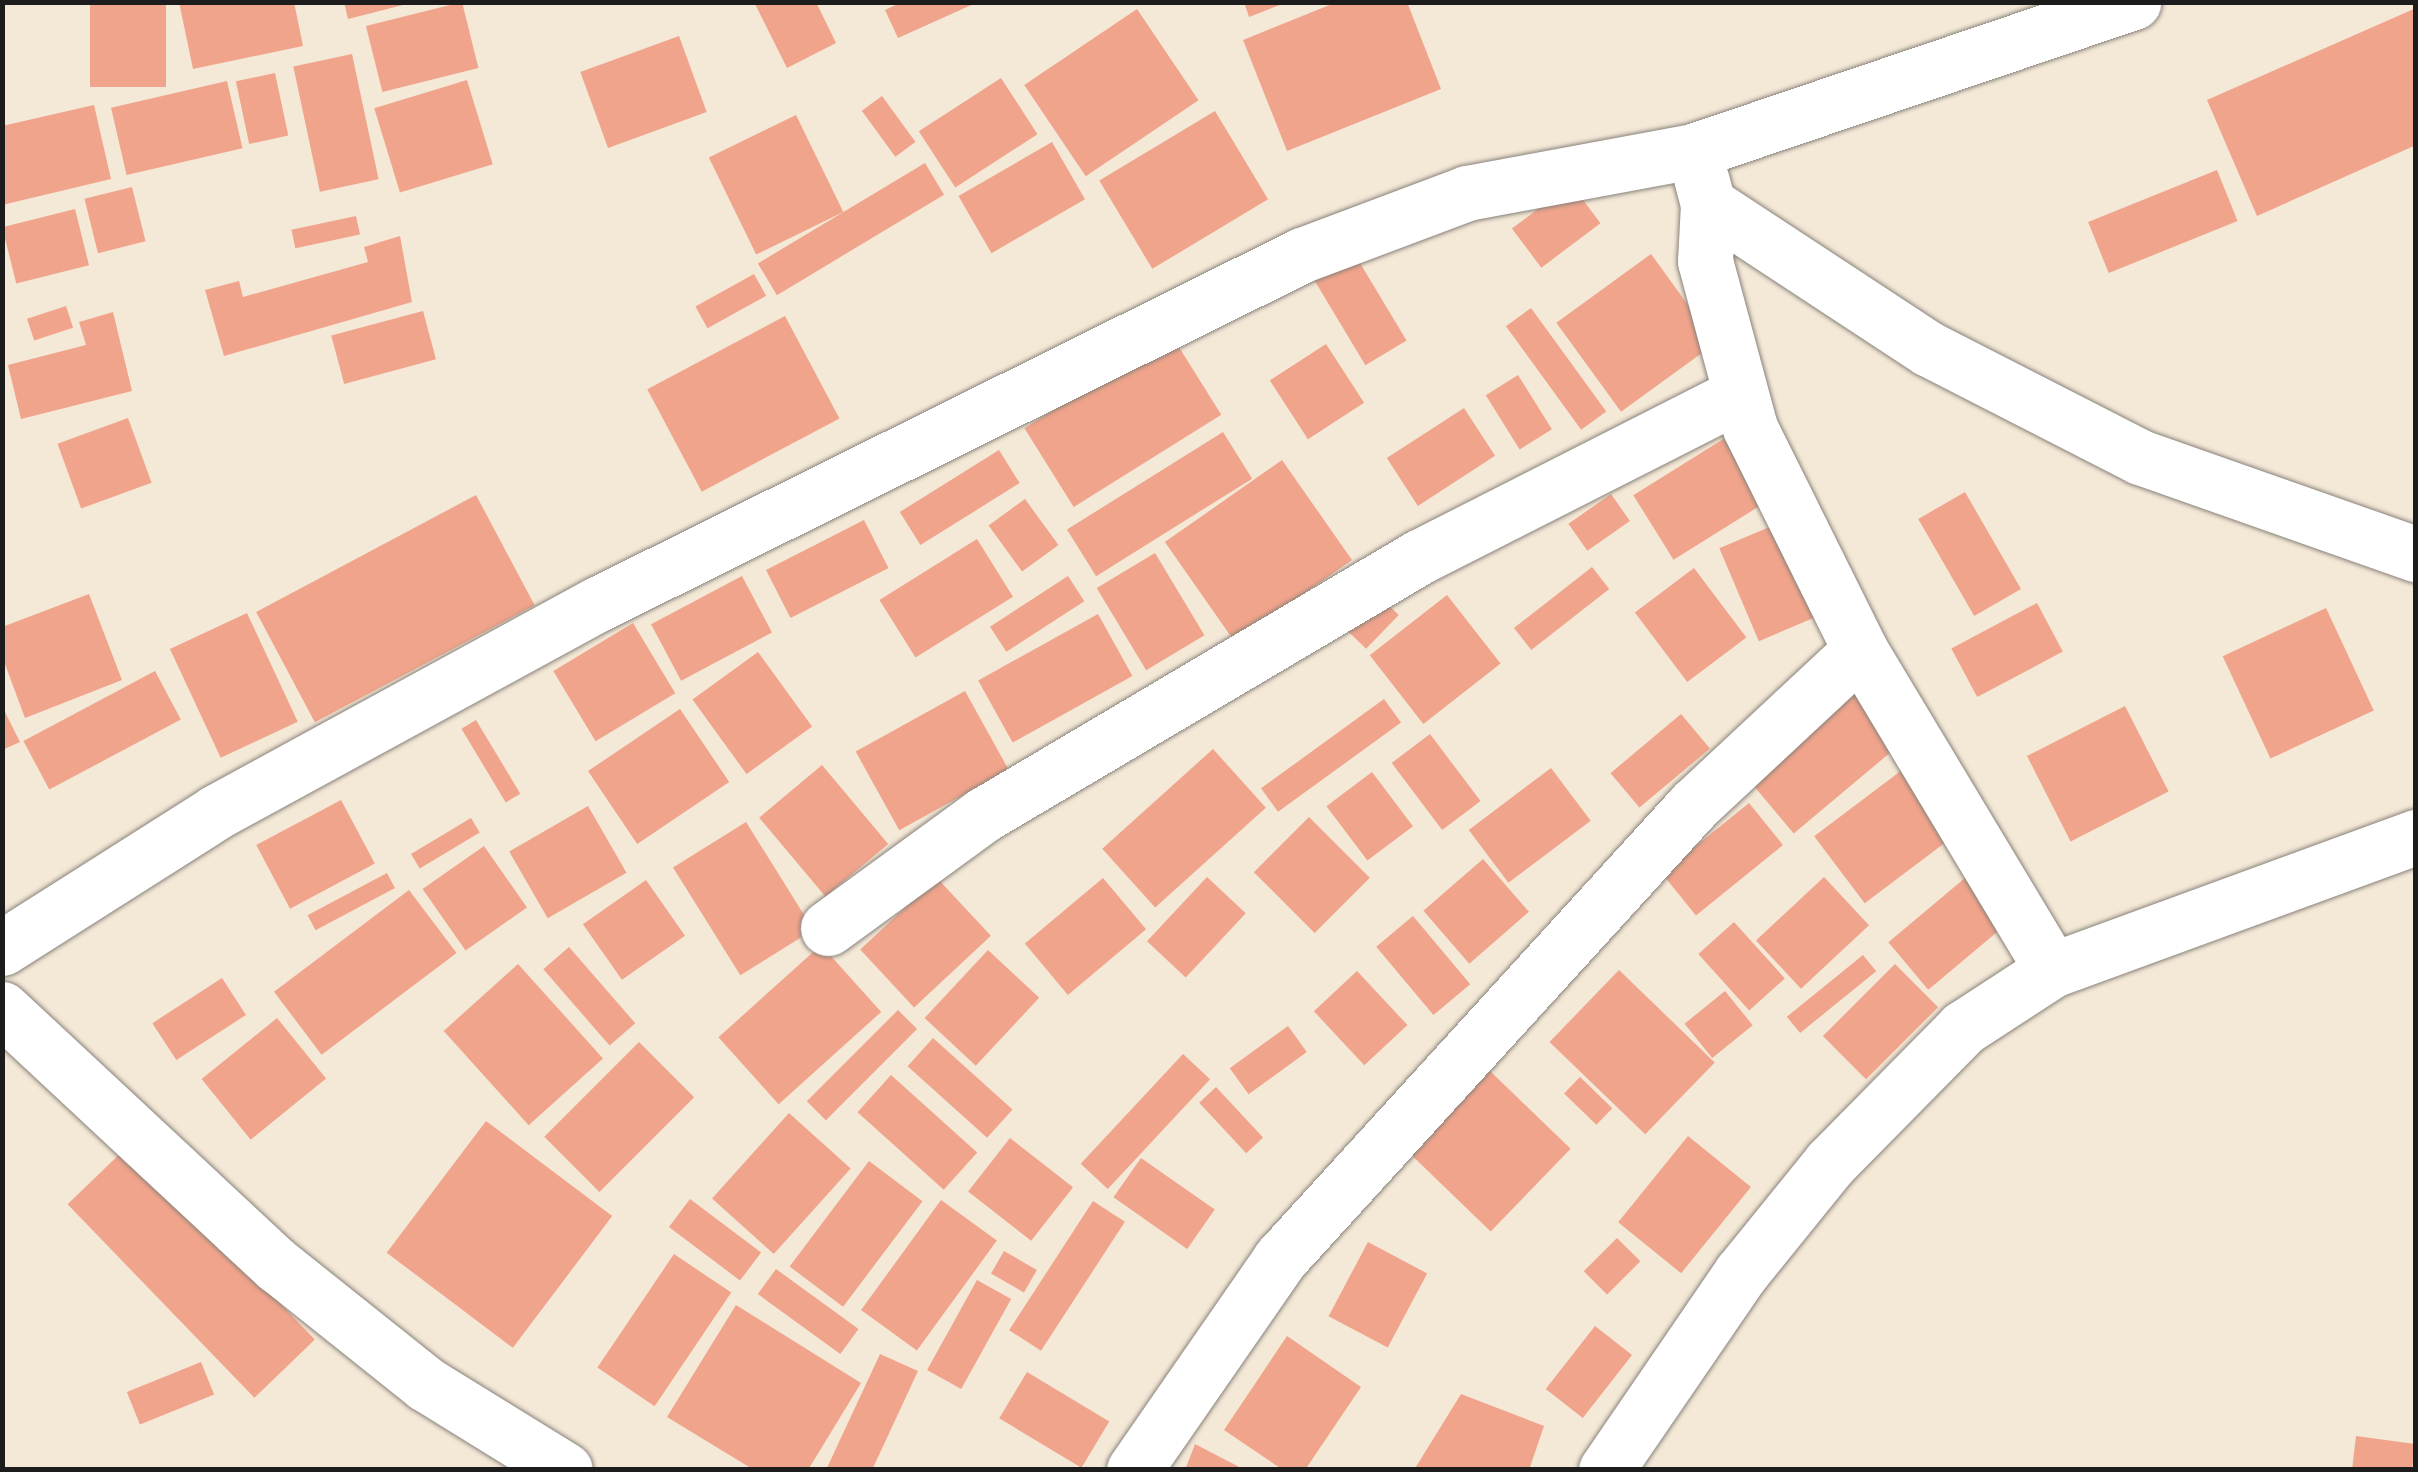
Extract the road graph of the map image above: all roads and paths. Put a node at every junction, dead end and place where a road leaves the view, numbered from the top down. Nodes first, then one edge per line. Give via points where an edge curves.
1 (2134, 2) edge
2 (1693, 150) junction
3 (1708, 204) junction
4 (1736, 396) junction
5 (2416, 554) edge
6 (1860, 650) junction
7 (2416, 837) edge
8 (828, 928) dead end
9 (2, 948) edge
10 (2052, 970) junction
11 (2, 1009) edge
12 (565, 1470) edge
13 (1134, 1470) edge
14 (1606, 1470) edge

1 - 2 street
2 - 3 street
2 - 9 street via 1467,193 1302,255 598,604 216,812
3 - 4 street via 1705,261
3 - 5 street via 1929,349 2140,457
4 - 6 street
4 - 8 street via 1419,557 983,815
6 - 10 street
6 - 13 street via 1694,804 1280,1259
7 - 10 street
10 - 14 street via 1962,1028 1830,1163 1741,1273
11 - 12 street via 278,1266 426,1384

